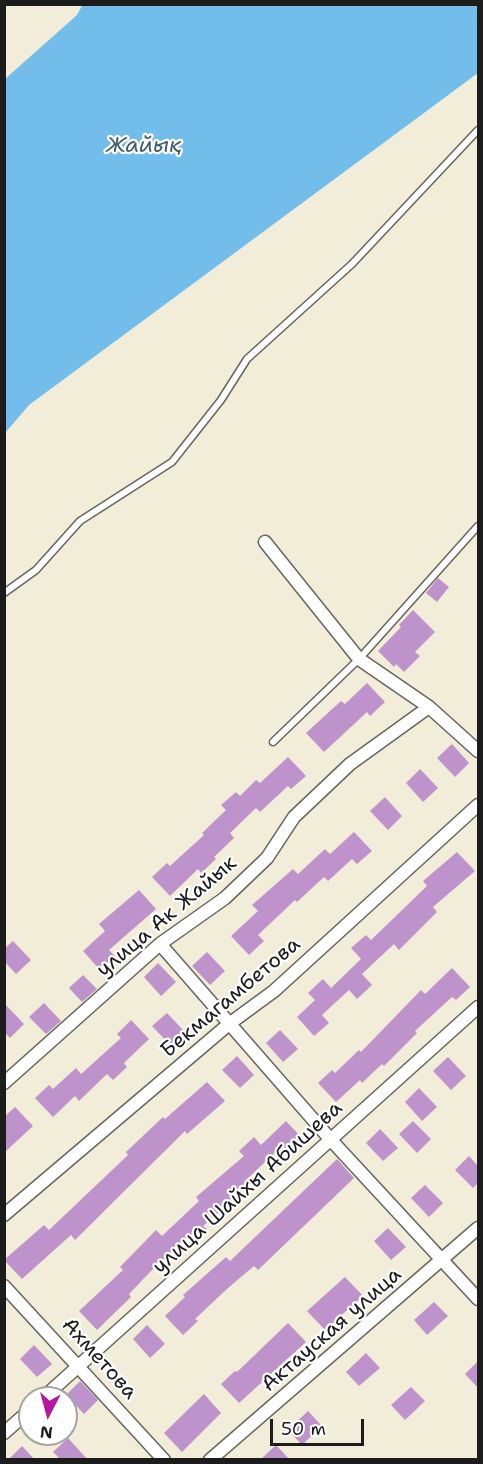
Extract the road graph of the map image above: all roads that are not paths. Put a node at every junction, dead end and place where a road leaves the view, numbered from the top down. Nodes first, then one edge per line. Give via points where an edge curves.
1 (478, 130) edge
2 (478, 526) edge
3 (265, 542) dead end
4 (4, 593) edge
5 (359, 659) junction
6 (429, 708) junction
7 (273, 742) dead end
8 (478, 752) edge
9 (478, 805) edge
10 (159, 944) junction
11 (478, 1007) edge
12 (230, 1024) junction
13 (4, 1083) edge
14 (331, 1140) junction
15 (4, 1215) edge
16 (478, 1228) edge
17 (444, 1260) junction
18 (4, 1286) edge
19 (478, 1299) edge
20 (79, 1366) junction
21 (56, 1386) edge
22 (18, 1421) edge
23 (4, 1433) edge
24 (164, 1460) edge
25 (210, 1460) edge

1 - 4 lane via 352,264 248,359 172,462 80,521 36,570
2 - 5 lane
3 - 5 street
5 - 6 street
5 - 7 lane
6 - 8 street
6 - 10 street, улица Ак Жайык via 350,764 294,816 267,858 225,898
9 - 12 street, Бекмагамбетова via 274,991
10 - 12 street
10 - 13 street, улица Ак Жайык
11 - 14 street, улица Шайхы Абишева
12 - 14 street
12 - 15 street, Бекмагамбетова
14 - 17 street
14 - 20 street, улица Шайхы Абишева
16 - 17 street, Актауская улица
17 - 19 street
17 - 25 street, Актауская улица
18 - 20 street, Ахметова
20 - 21 street, улица Шайхы Абишева
20 - 24 street, Ахметова
22 - 23 street

